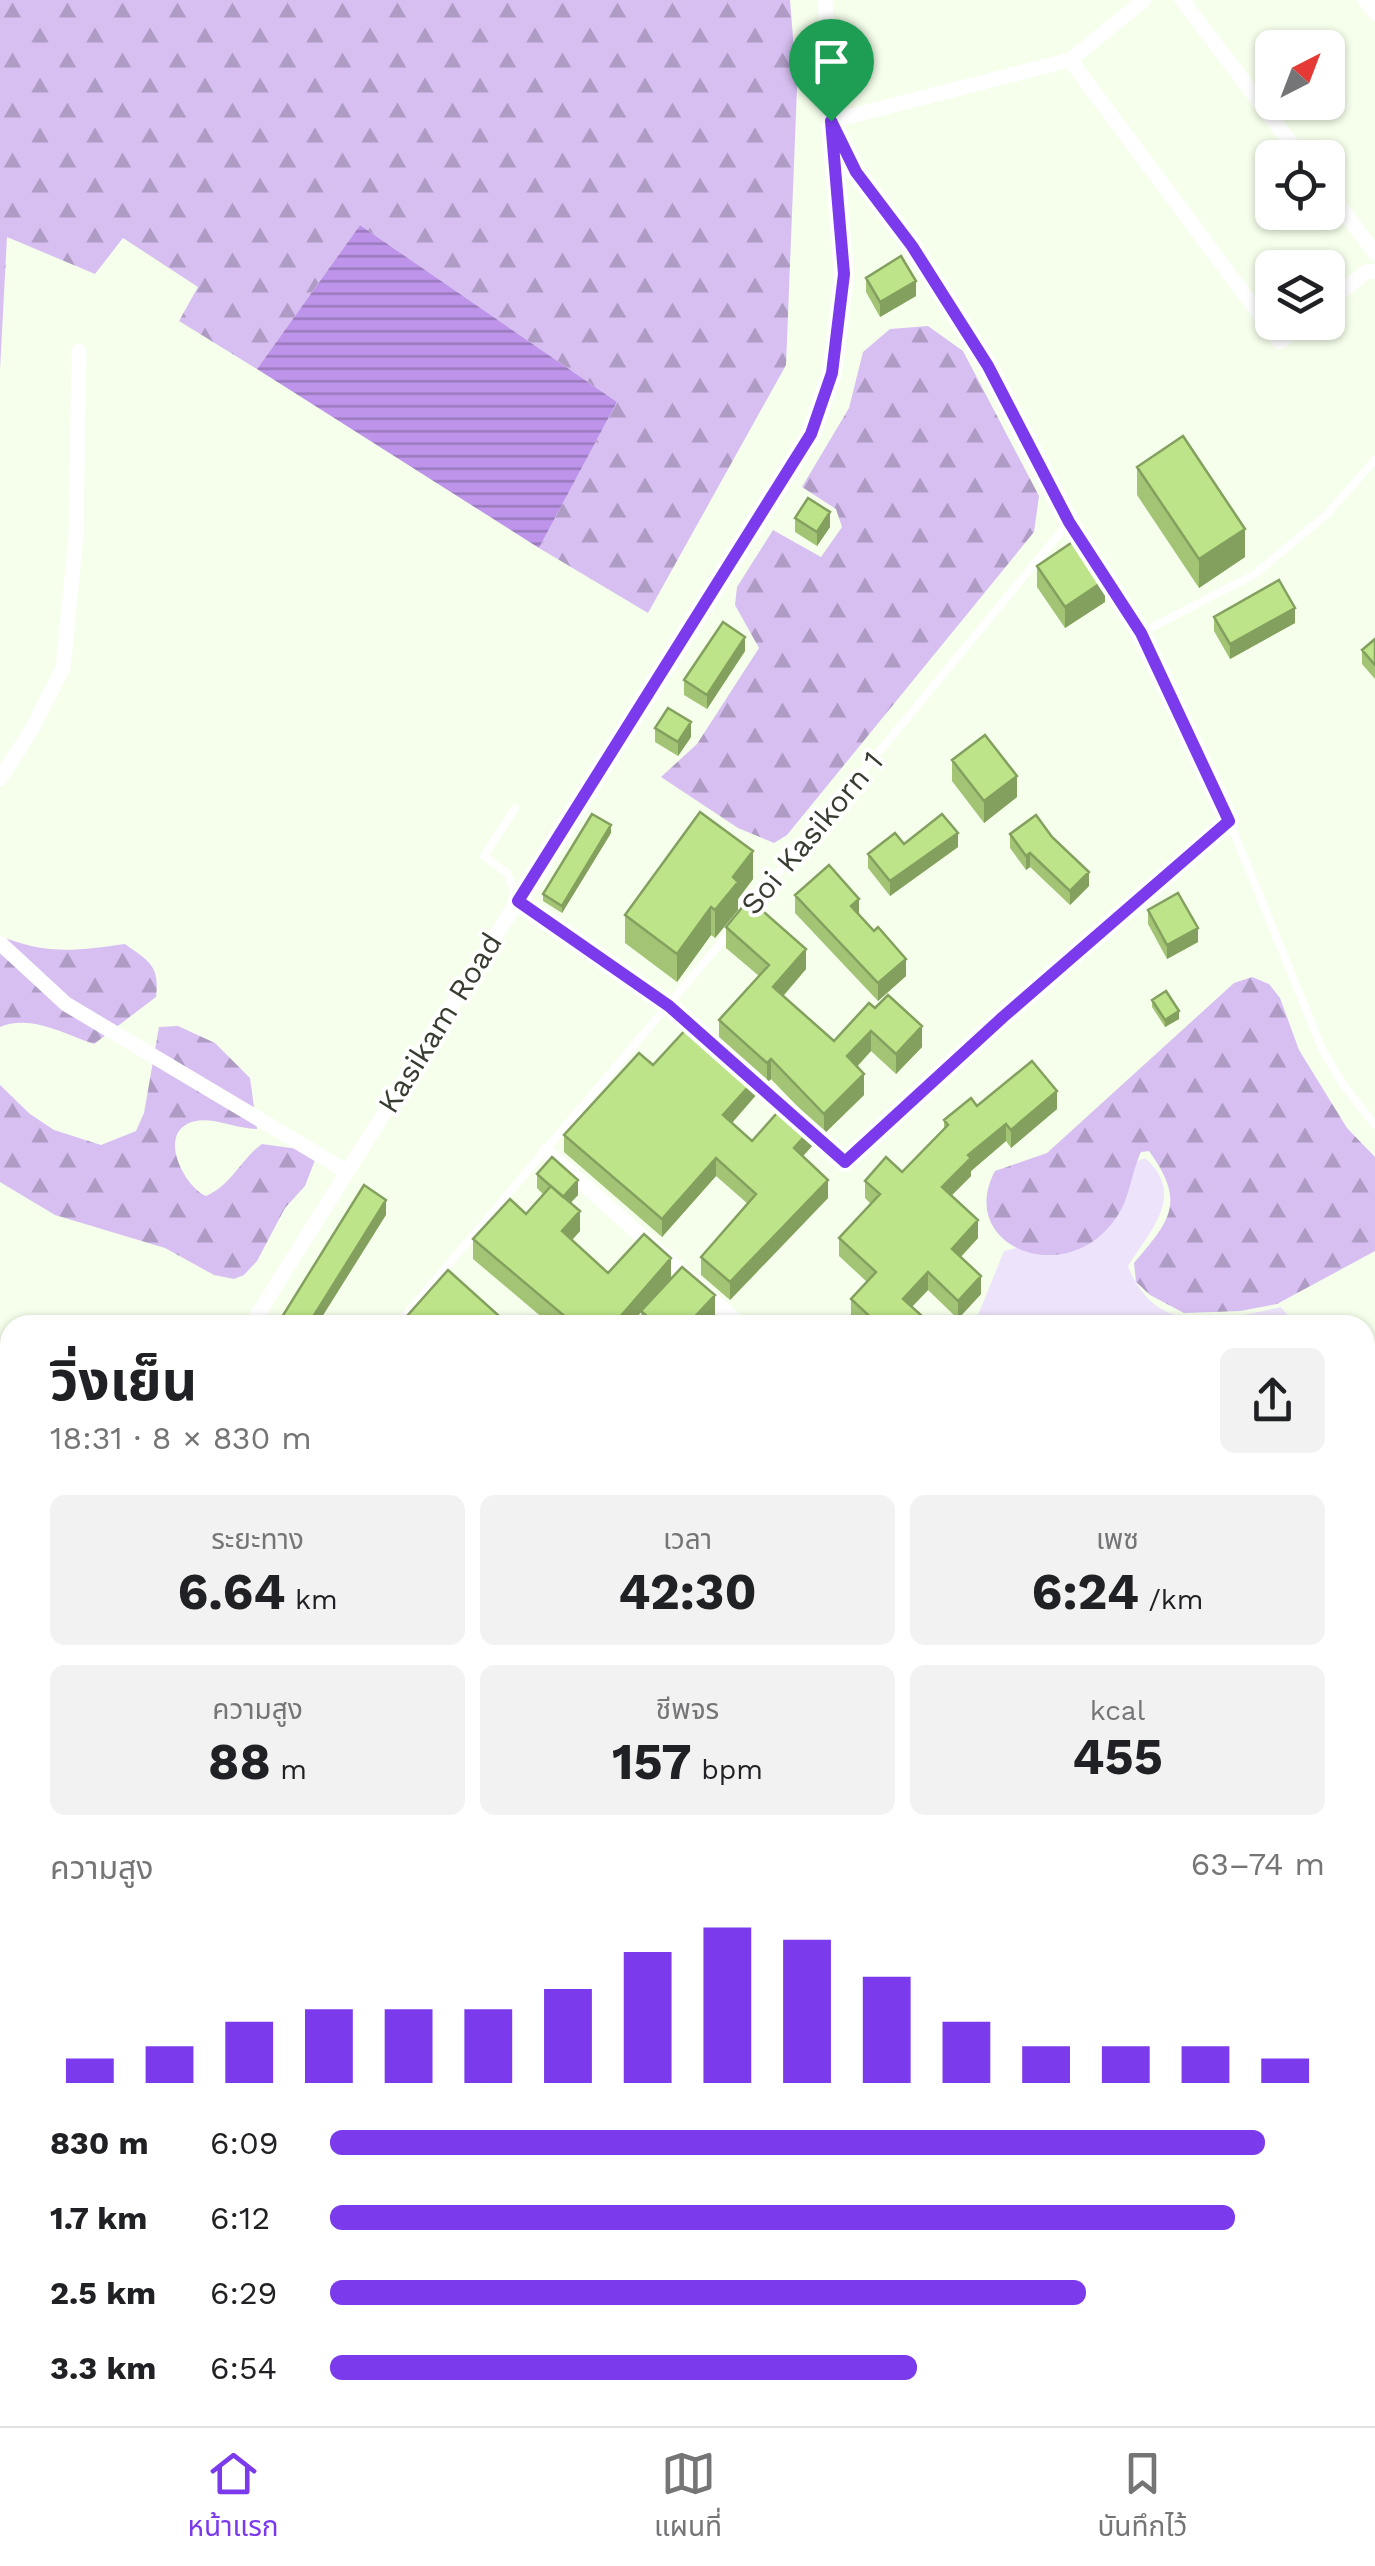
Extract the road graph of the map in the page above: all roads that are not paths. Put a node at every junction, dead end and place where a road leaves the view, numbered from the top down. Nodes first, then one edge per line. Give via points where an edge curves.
1 (825, 0) edge
2 (1144, 0) edge
3 (1182, 0) edge
4 (1366, 0) edge
5 (1127, 7) edge
6 (1375, 12) edge
7 (1070, 60) junction
8 (831, 121) junction
9 (1288, 140) edge
10 (1345, 213) edge
11 (1375, 253) edge
12 (1375, 271) edge
13 (1345, 289) edge
14 (1255, 308) edge
15 (79, 351) dead end
16 (1375, 460) edge
17 (1069, 522) junction
18 (1141, 633) junction
19 (0, 779) edge
20 (515, 808) dead end
21 (1229, 821) junction
22 (518, 901) junction
23 (744, 915) edge
24 (732, 930) edge
25 (0, 943) edge
26 (669, 1006) junction
27 (713, 1045) edge
28 (742, 1071) edge
29 (1375, 1125) edge
30 (546, 1151) junction
31 (346, 1171) junction
32 (257, 1315) edge
33 (406, 1315) edge
34 (727, 1315) edge

1 - 8 street, Kasikam Road
2 - 5 street
3 - 9 street
4 - 6 street
5 - 7 street
7 - 8 street
7 - 14 street
8 - 17 lane via 856,172 988,366
8 - 22 street, Kasikam Road via 844,274 832,373 811,434
10 - 11 street
12 - 13 street
15 - 19 street via 76,536 64,668
16 - 18 lane via 1327,514 1255,574
17 - 18 lane
17 - 23 lane, Soi Kasikorn 1
18 - 21 lane
20 - 22 lane via 484,856 508,874
21 - 28 lane via 845,1162
21 - 29 lane via 1324,1051
22 - 26 lane
22 - 31 street, Kasikam Road
24 - 26 lane, Soi Kasikorn 1
25 - 31 street via 66,1004
26 - 27 lane
26 - 30 lane, Soi Kasikorn 1
30 - 33 lane, Soi Kasikorn 1
30 - 34 street via 679,1280
31 - 32 street, Kasikam Road

